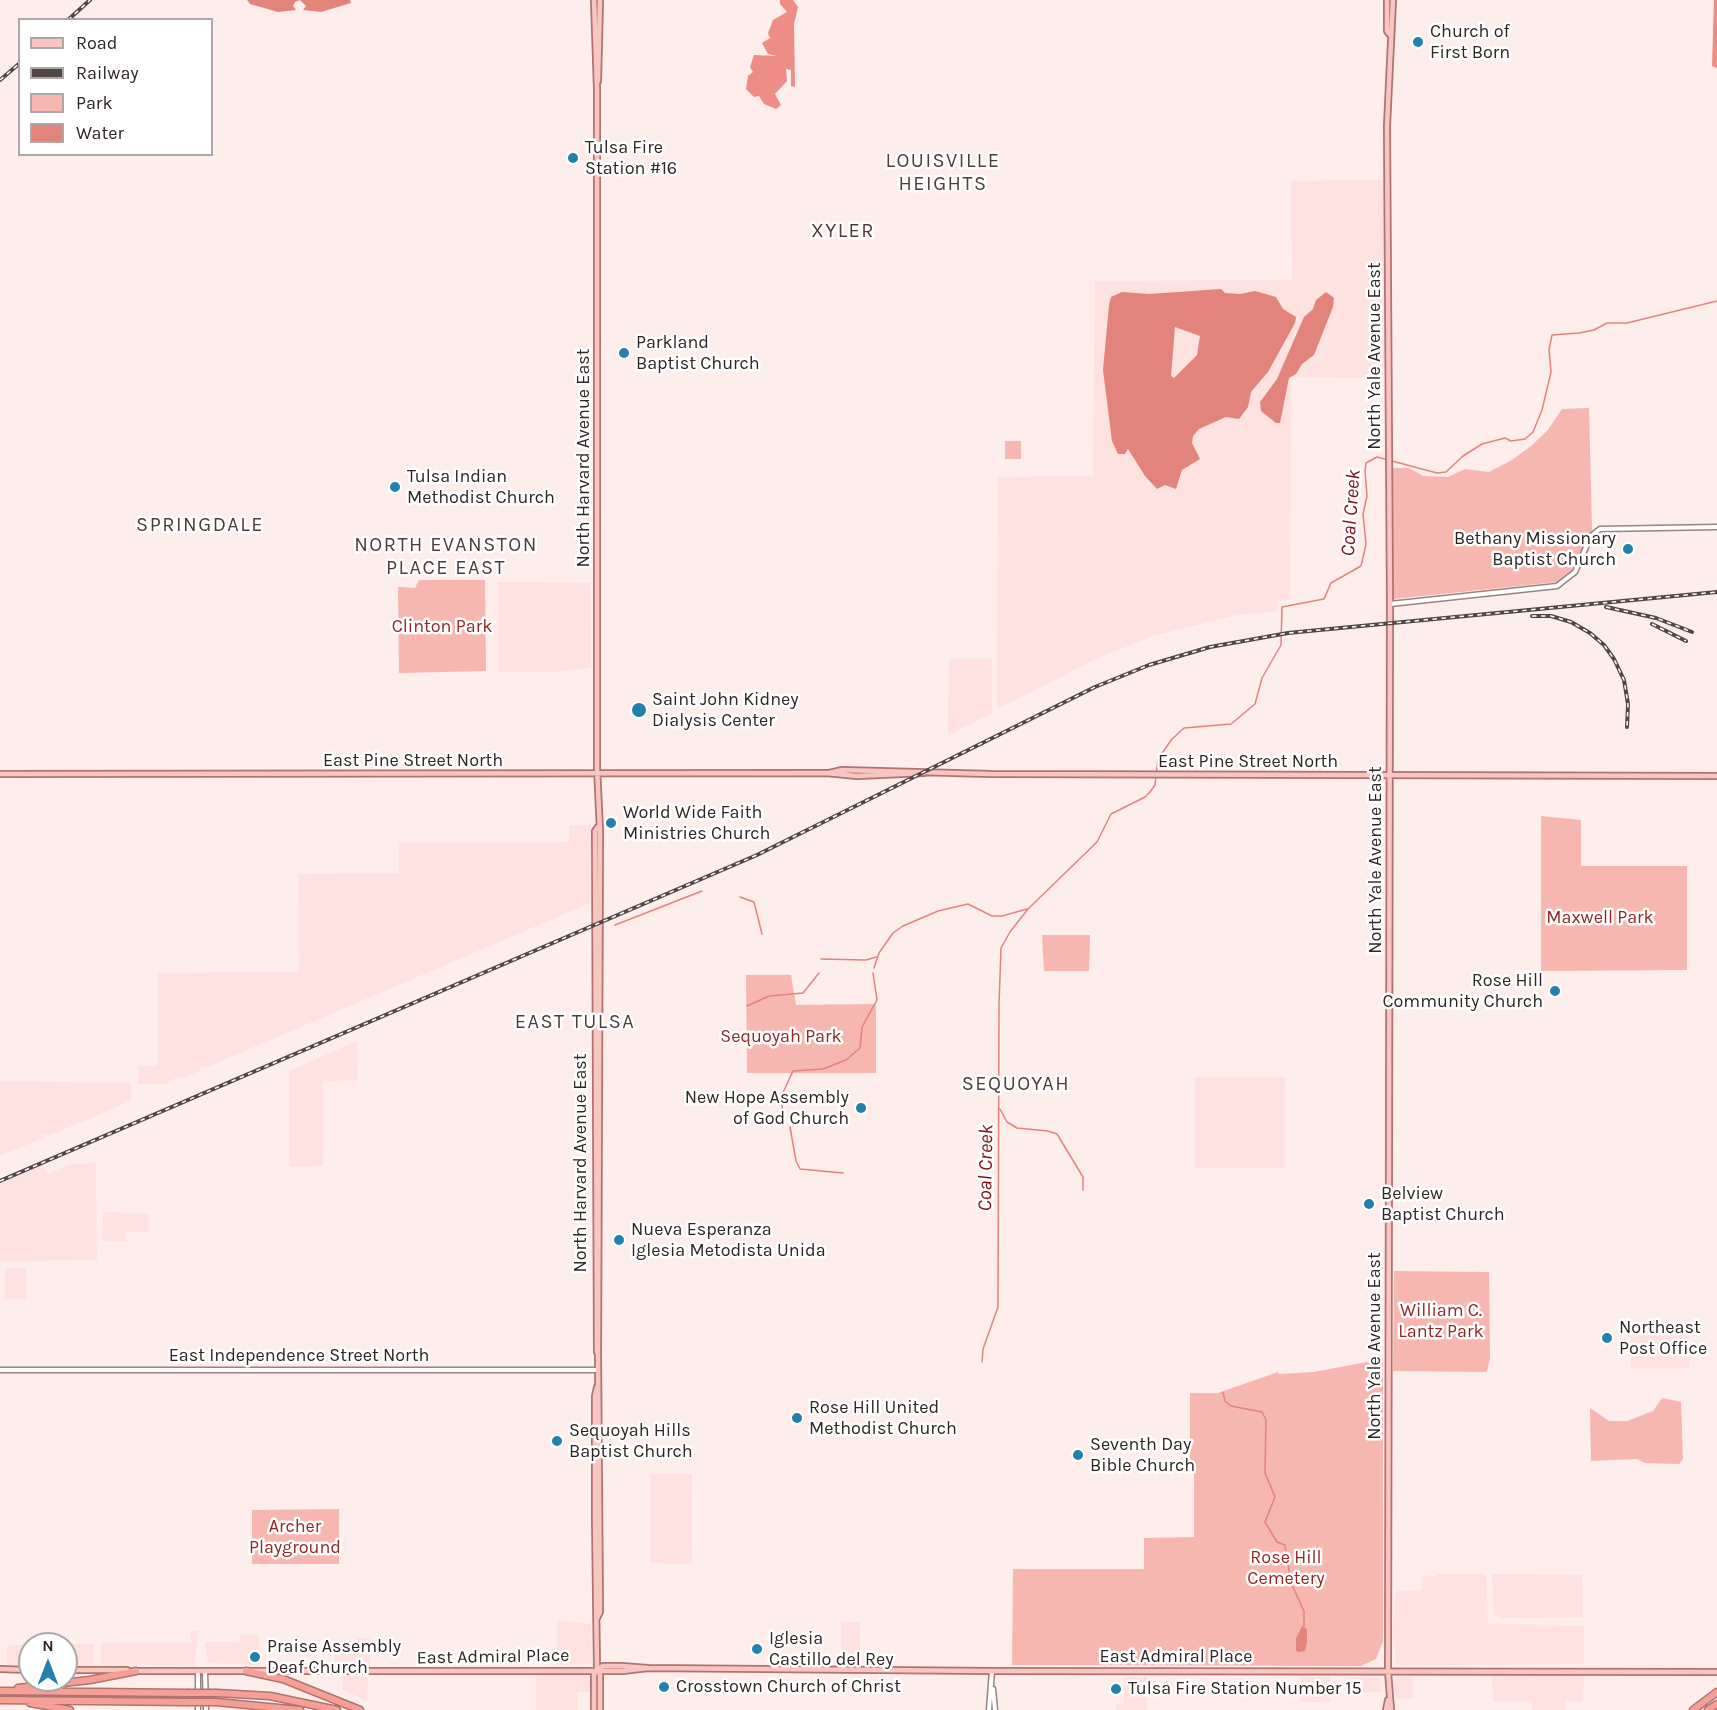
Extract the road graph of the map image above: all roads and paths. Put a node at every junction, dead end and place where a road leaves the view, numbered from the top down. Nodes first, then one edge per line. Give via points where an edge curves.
1 (594, 0) edge
2 (600, 0) edge
3 (1387, 0) edge
4 (1393, 0) edge
5 (1390, 35) junction
6 (597, 89) junction
7 (1717, 528) edge
8 (1390, 603) junction
9 (0, 774) edge
10 (597, 774) junction
11 (1389, 775) junction
12 (1717, 776) edge
13 (0, 1370) edge
14 (598, 1370) junction
15 (0, 1669) edge
16 (597, 1669) junction
17 (18, 1670) edge
18 (78, 1670) edge
19 (1717, 1670) edge
20 (136, 1671) junction
21 (198, 1671) junction
22 (206, 1671) junction
23 (246, 1671) junction
24 (992, 1671) junction
25 (1388, 1671) junction
26 (992, 1688) junction
27 (0, 1691) edge
28 (1717, 1692) edge
29 (1389, 1697) junction
30 (0, 1700) edge
31 (12, 1700) junction
32 (1717, 1704) edge
33 (70, 1710) edge
34 (198, 1710) edge
35 (206, 1710) edge
36 (300, 1710) edge
37 (337, 1710) edge
38 (360, 1710) edge
39 (594, 1710) edge
40 (600, 1710) edge
41 (989, 1710) edge
42 (995, 1710) edge
43 (1386, 1710) edge
44 (1391, 1710) edge
45 (1694, 1710) edge
46 (1708, 1710) edge

1 - 6 main road, North Harvard Avenue East
2 - 6 main road, North Harvard Avenue East
3 - 5 main road, North Yale Avenue East
4 - 5 main road, North Yale Avenue East
5 - 8 main road, North Yale Avenue East
6 - 10 main road, North Harvard Avenue East
7 - 8 street via 1600,529 1592,534 1578,568 1557,586
8 - 11 main road, North Yale Avenue East
9 - 10 main road, East Pine Street North
10 - 11 main road, East Pine Street North
10 - 14 main road, North Harvard Avenue East
11 - 12 main road, East Pine Street North
11 - 25 main road, North Yale Avenue East
13 - 14 street, East Independence Street North
14 - 16 main road, North Harvard Avenue East
15 - 17 main road
16 - 23 main road, East Admiral Place
16 - 24 main road, East Admiral Place via 641,1666
16 - 39 main road
16 - 40 main road
18 - 20 main road, East Admiral Place
19 - 25 main road, East Admiral Place
20 - 21 main road, East Admiral Place
20 - 27 highway
21 - 22 main road, East Admiral Place
21 - 34 street
22 - 23 main road, East Admiral Place
22 - 35 street
23 - 38 highway via 283,1679
24 - 25 main road, East Admiral Place
24 - 26 street
25 - 29 main road, North Yale Avenue East
26 - 41 street
26 - 42 street
27 - 37 highway, bridge via 217,1693 270,1696
28 - 45 highway
29 - 43 main road
29 - 44 main road
30 - 31 highway
31 - 33 highway
31 - 36 highway, bridge via 216,1702
32 - 46 highway

